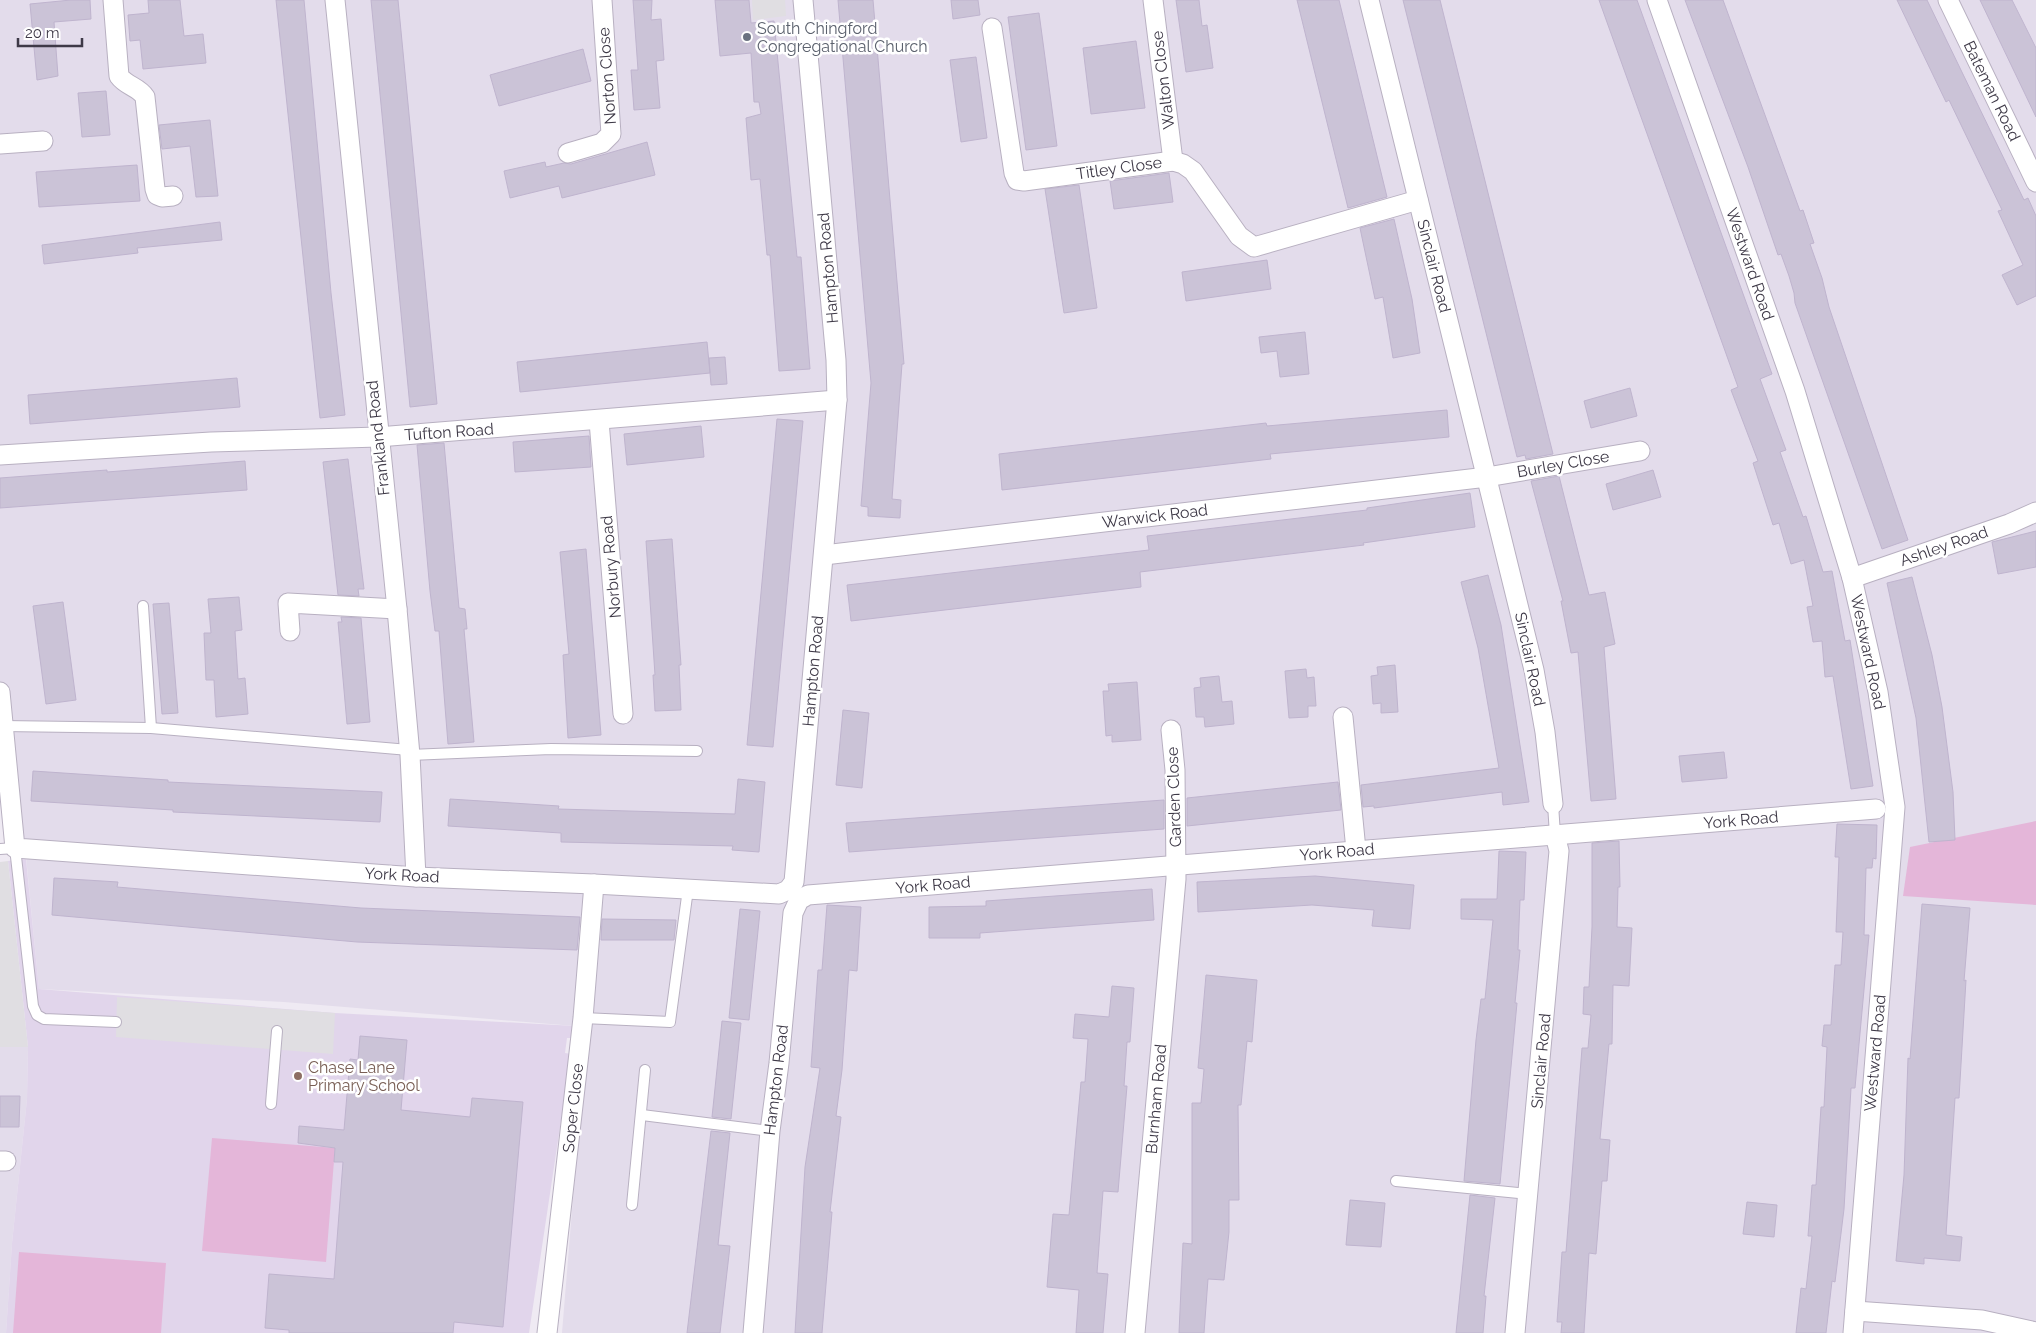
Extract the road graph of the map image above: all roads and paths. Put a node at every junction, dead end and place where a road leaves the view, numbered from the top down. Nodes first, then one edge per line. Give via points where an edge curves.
1 (113, 0) edge
2 (335, 0) edge
3 (602, 0) edge
4 (804, 0) edge
5 (1153, 0) edge
6 (1369, 0) edge
7 (1656, 0) edge
8 (1948, 0) edge
9 (992, 28) dead end
10 (43, 141) dead end
11 (0, 144) edge
12 (568, 153) dead end
13 (1173, 161) junction
14 (2036, 182) edge
15 (173, 196) dead end
16 (1418, 200) junction
17 (837, 400) junction
18 (599, 420) junction
19 (378, 437) junction
20 (1640, 451) dead end
21 (0, 455) edge
22 (1487, 477) junction
23 (2036, 512) edge
24 (824, 555) junction
25 (1852, 578) junction
26 (143, 606) dead end
27 (397, 609) junction
28 (290, 631) dead end
29 (0, 692) edge
30 (623, 714) dead end
31 (1343, 717) dead end
32 (2, 726) junction
33 (151, 728) junction
34 (1171, 730) dead end
35 (697, 751) dead end
36 (410, 753) junction
37 (3, 771) edge
38 (1554, 804) joint
39 (1876, 809) dead end
40 (1554, 835) junction
41 (8, 849) edge
42 (1356, 850) junction
43 (1176, 865) junction
44 (416, 877) junction
45 (594, 884) junction
46 (688, 889) junction
47 (794, 895) junction
48 (583, 1018) junction
49 (116, 1022) dead end
50 (277, 1032) dead end
51 (646, 1070) dead end
52 (271, 1104) dead end
53 (642, 1115) junction
54 (770, 1132) junction
55 (1396, 1181) dead end
56 (1529, 1194) junction
57 (632, 1205) dead end
58 (1855, 1311) junction
59 (2033, 1332) edge
60 (547, 1333) edge
61 (753, 1333) edge
62 (1135, 1333) edge
63 (1515, 1333) edge
64 (1853, 1333) edge

1 - 15 street via 119,76 145,97 155,189 162,197
2 - 19 street, Frankland Road
3 - 12 street, Norton Close via 611,134 602,143
4 - 17 street, Hampton Road
5 - 13 street, Walton Close
6 - 16 street, Sinclair Road
7 - 25 street, Westward Road via 1795,391
8 - 14 street, Bateman Road
9 - 13 street, Titley Close via 1014,173 1018,180
10 - 11 street
13 - 16 street, Titley Close via 1192,171 1239,236 1254,248
16 - 22 street, Sinclair Road
17 - 18 street, Tufton Road
17 - 24 street, Hampton Road
18 - 19 street, Tufton Road
18 - 30 street, Norbury Road
19 - 21 street, Tufton Road via 211,442
19 - 27 street, Frankland Road
20 - 22 street, Burley Close
22 - 24 street, Warwick Road
22 - 38 street, Sinclair Road via 1534,670
23 - 25 street, Ashley Road
24 - 47 street, Hampton Road
25 - 58 street, Westward Road via 1878,692 1895,808
26 - 33 lane
27 - 28 street via 288,603
27 - 36 street, Frankland Road
29 - 32 street
31 - 42 street
32 - 33 lane
32 - 37 street
33 - 36 lane
34 - 43 street, Garden Close via 1175,770
35 - 36 lane via 551,749
36 - 44 street, Frankland Road
37 - 41 street
38 - 40 lane, Sinclair Road
39 - 40 street, York Road
40 - 42 street, York Road
40 - 56 street, Sinclair Road via 1559,851
41 - 44 street, York Road
41 - 49 lane via 33,1006 37,1014 44,1018
42 - 43 street, York Road
43 - 47 street, York Road
43 - 62 street, Burnham Road
44 - 45 street, York Road
45 - 46 street, York Road
45 - 48 street, Soper Close
46 - 47 street, York Road
46 - 48 lane via 670,1022
47 - 54 street, Hampton Road
48 - 60 street, Soper Close
50 - 52 lane
51 - 53 lane
53 - 54 lane
53 - 57 lane
54 - 61 street, Hampton Road
55 - 56 lane
56 - 63 street, Sinclair Road
58 - 59 street via 1982,1320
58 - 64 street, Westward Road

